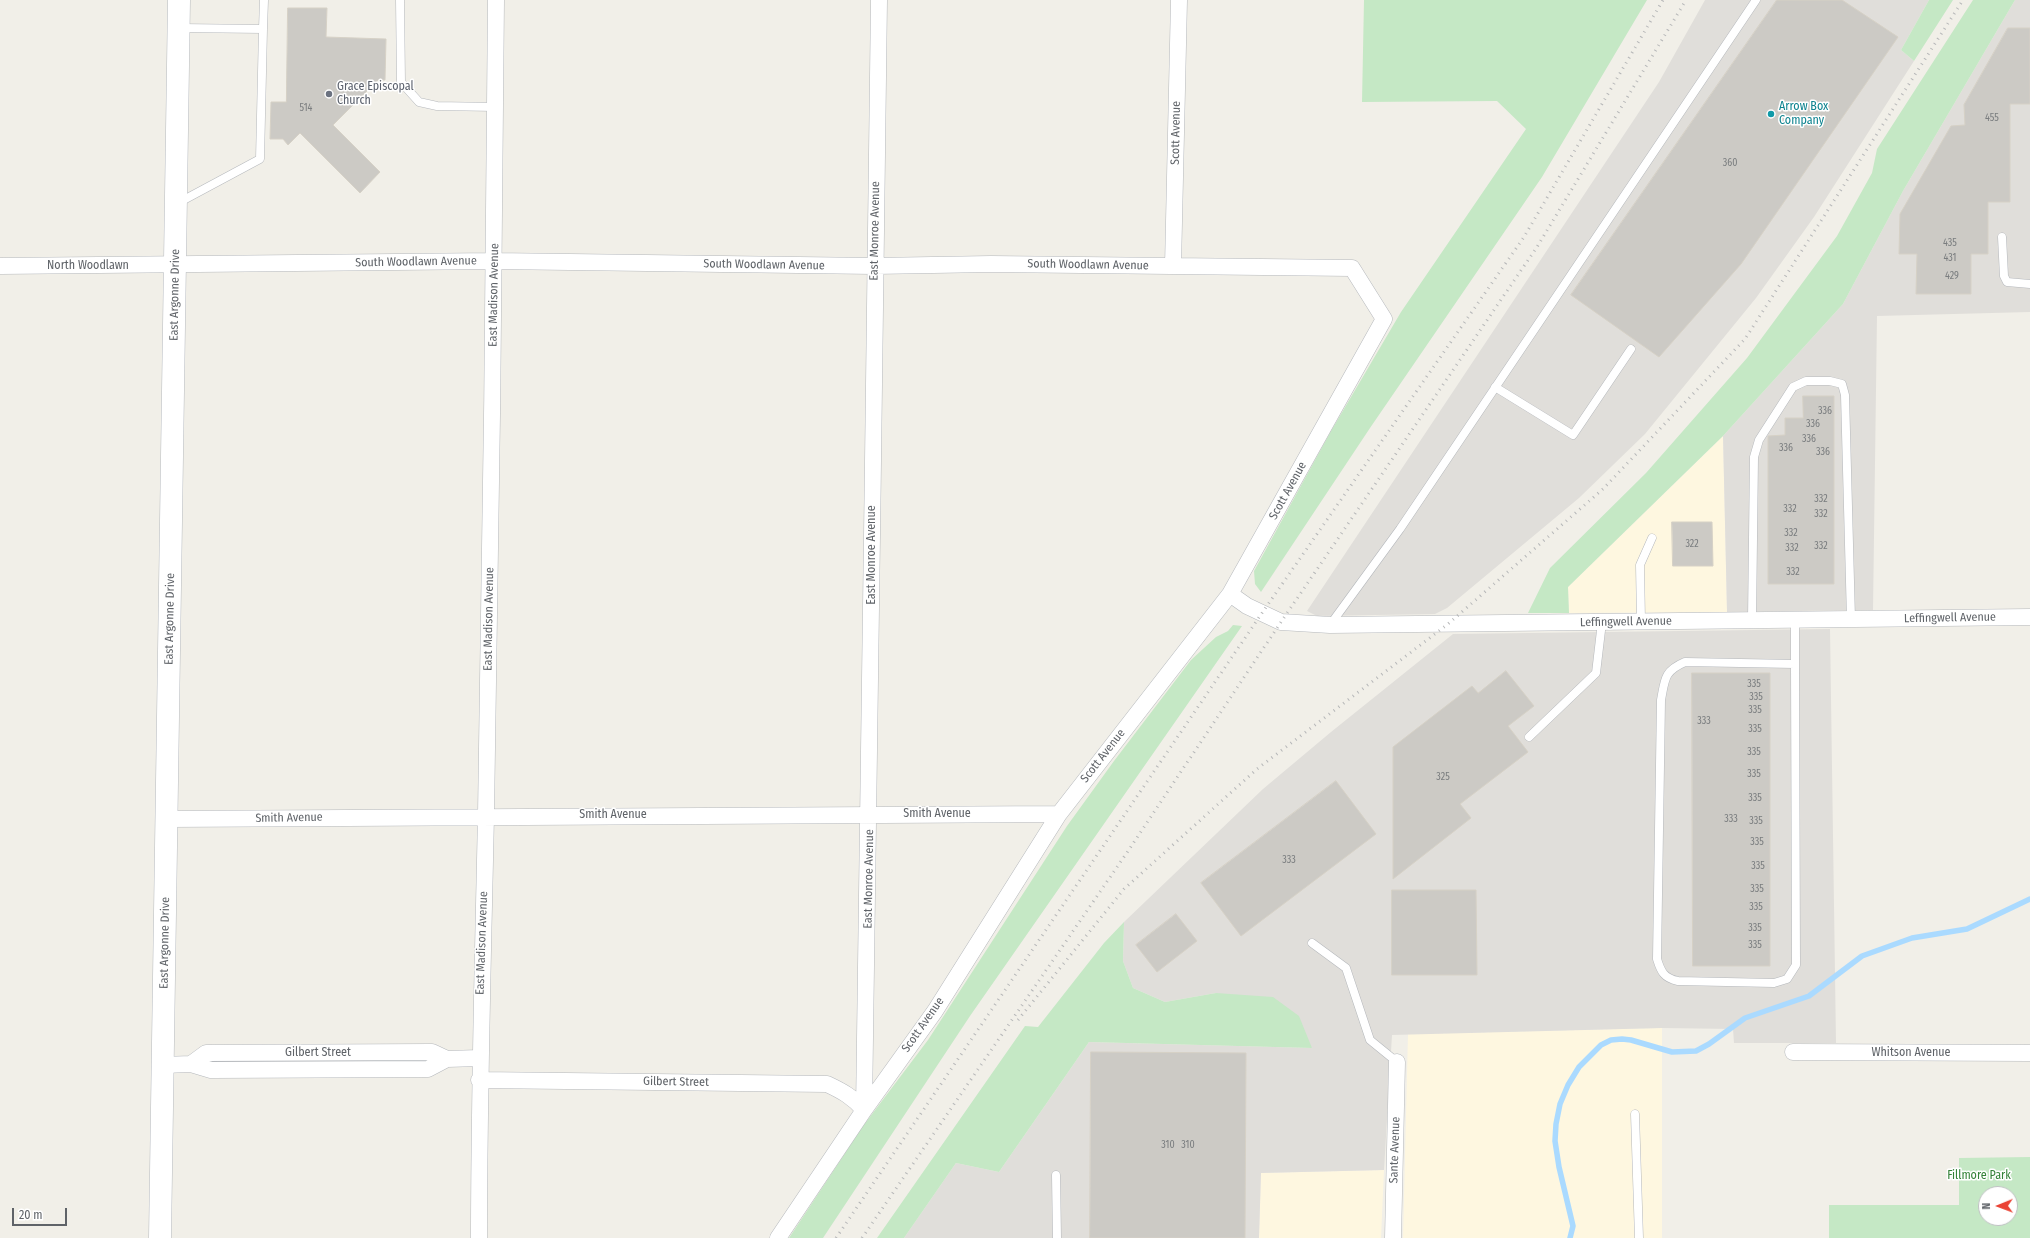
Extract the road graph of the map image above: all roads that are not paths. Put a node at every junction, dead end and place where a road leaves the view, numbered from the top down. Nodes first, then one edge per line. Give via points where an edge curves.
1 (179, 0) edge
2 (264, 0) edge
3 (400, 0) edge
4 (496, 0) edge
5 (879, 0) edge
6 (1179, 0) edge
7 (1756, 0) edge
8 (179, 28) junction
9 (263, 29) junction
10 (495, 107) junction
11 (177, 204) junction
12 (2002, 237) dead end
13 (494, 261) junction
14 (176, 265) junction
15 (0, 266) edge
16 (874, 266) junction
17 (1173, 266) junction
18 (1352, 268) joint
19 (2030, 284) edge
20 (1631, 349) dead end
21 (1495, 387) junction
22 (1652, 538) dead end
23 (1230, 594) junction
24 (2030, 617) edge
25 (1851, 619) junction
26 (1752, 620) junction
27 (1795, 620) junction
28 (1641, 621) junction
29 (1602, 622) junction
30 (1330, 625) junction
31 (1795, 664) junction
32 (1529, 737) dead end
33 (870, 814) junction
34 (1058, 814) junction
35 (486, 816) junction
36 (167, 819) junction
37 (1312, 943) dead end
38 (1793, 1052) dead end
39 (2030, 1053) edge
40 (479, 1058) junction
41 (1397, 1062) joint
42 (163, 1065) junction
43 (479, 1080) junction
44 (864, 1110) junction
45 (1635, 1114) dead end
46 (1056, 1175) dead end
47 (160, 1238) edge
48 (479, 1238) edge
49 (778, 1238) edge
50 (1057, 1238) edge
51 (1393, 1238) edge
52 (1639, 1238) edge

1 - 8 street, East Argonne Drive
2 - 9 lane
3 - 10 lane via 401,82 419,102 437,106
4 - 10 street, East Madison Avenue
5 - 16 street, East Monroe Avenue
6 - 17 street, Scott Avenue
7 - 21 lane
8 - 9 lane
8 - 11 street, East Argonne Drive
9 - 11 lane via 260,159
10 - 13 street, East Madison Avenue
11 - 14 street, East Argonne Drive
12 - 19 lane via 2004,276 2007,282
13 - 14 street, South Woodlawn Avenue
13 - 16 street, South Woodlawn Avenue
13 - 35 street, East Madison Avenue
14 - 15 street, North Woodlawn
14 - 36 street, East Argonne Drive
16 - 17 street, South Woodlawn Avenue
16 - 33 street, East Monroe Avenue
17 - 18 street, South Woodlawn Avenue
18 - 23 street, Scott Avenue via 1384,320
20 - 21 lane via 1573,435
21 - 30 lane via 1400,529
22 - 28 lane via 1640,565
23 - 30 street, Leffingwell Avenue via 1247,606 1281,622
23 - 34 street, Scott Avenue
24 - 25 street, Leffingwell Avenue
25 - 26 lane via 1845,395 1842,384 1806,381 1793,387 1759,440 1754,457
25 - 27 street, Leffingwell Avenue
26 - 27 street, Leffingwell Avenue
26 - 28 street, Leffingwell Avenue
27 - 31 lane
28 - 29 street, Leffingwell Avenue
29 - 30 street, Leffingwell Avenue
29 - 32 lane via 1596,674
31 - 31 lane via 1796,966 1787,979 1774,983 1668,979 1661,972 1657,959 1661,700 1664,682 1671,668 1685,662
33 - 34 street, Smith Avenue
33 - 35 street, Smith Avenue
33 - 44 street, East Monroe Avenue
34 - 44 street, Scott Avenue via 935,1011
35 - 36 street, Smith Avenue
35 - 40 street, East Madison Avenue
36 - 42 street, East Argonne Drive
37 - 41 lane via 1346,968 1370,1040
38 - 39 street, Whitson Avenue
40 - 42 street, Gilbert Street via 447,1059 428,1069 211,1070 191,1064
40 - 43 street, East Madison Avenue
41 - 51 street, Sante Avenue
42 - 47 street, East Argonne Drive
43 - 44 street, Gilbert Street via 826,1084 856,1100
43 - 48 street, East Madison Avenue
44 - 49 street, Scott Avenue
45 - 52 lane
46 - 50 lane

